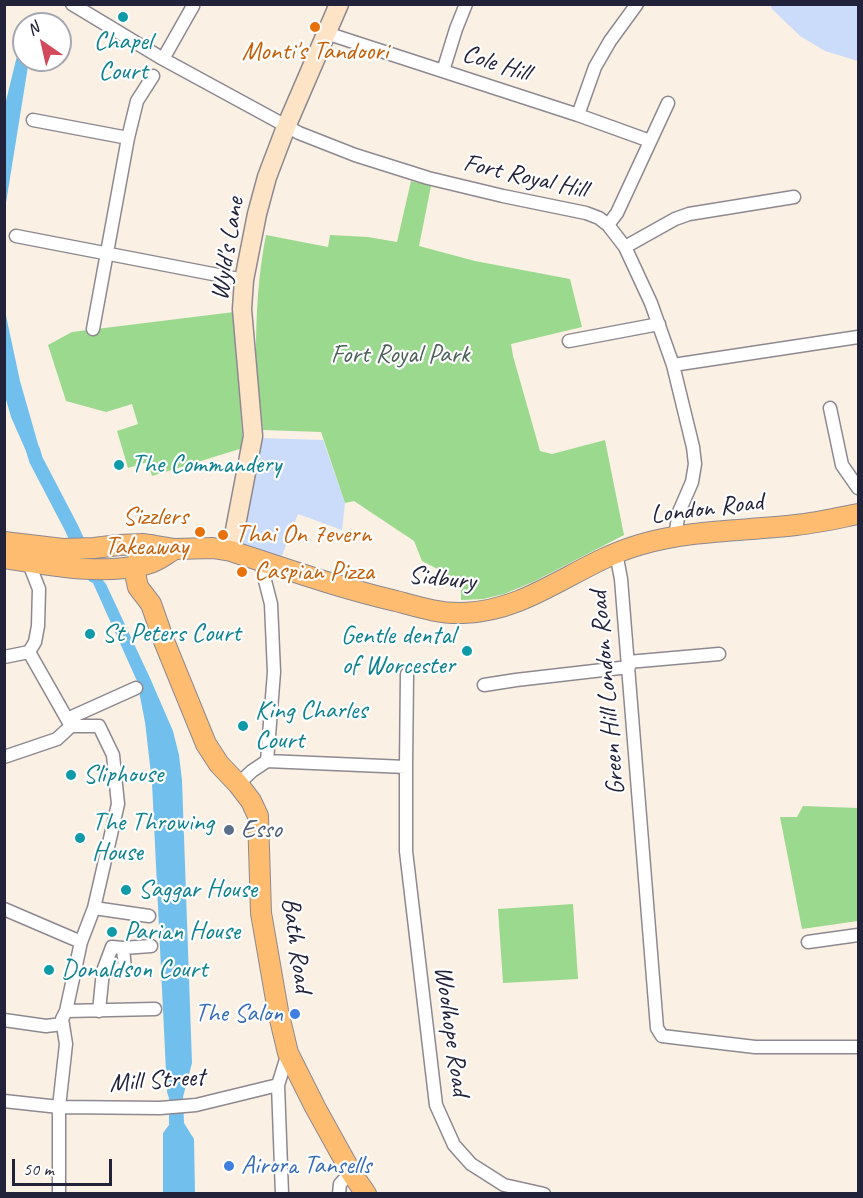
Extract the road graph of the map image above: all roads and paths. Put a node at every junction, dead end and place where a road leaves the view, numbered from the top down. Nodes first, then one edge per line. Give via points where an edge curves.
1 (72, 4) edge
2 (339, 4) edge
3 (466, 4) edge
4 (637, 4) edge
5 (192, 5) edge
6 (326, 33) junction
7 (163, 59) junction
8 (442, 70) junction
9 (153, 76) dead end
10 (668, 103) dead end
11 (578, 115) junction
12 (33, 120) dead end
13 (286, 127) junction
14 (128, 138) junction
15 (650, 141) junction
16 (795, 197) dead end
17 (608, 225) junction
18 (16, 236) dead end
19 (625, 247) junction
20 (106, 253) junction
21 (244, 280) junction
22 (659, 324) junction
23 (93, 329) dead end
24 (858, 337) edge
25 (569, 341) dead end
26 (674, 365) junction
27 (830, 408) dead end
28 (858, 488) edge
29 (858, 514) edge
30 (675, 536) junction
31 (4, 542) edge
32 (231, 551) junction
33 (616, 553) junction
34 (102, 557) junction
35 (4, 558) edge
36 (27, 561) junction
37 (142, 562) junction
38 (269, 564) junction
39 (54, 571) junction
40 (537, 594) joint
41 (29, 652) junction
42 (719, 654) dead end
43 (4, 657) edge
44 (628, 664) junction
45 (407, 674) dead end
46 (484, 685) dead end
47 (136, 688) dead end
48 (69, 723) junction
49 (4, 757) edge
50 (267, 761) junction
51 (406, 767) junction
52 (238, 784) junction
53 (94, 908) junction
54 (4, 909) edge
55 (149, 916) dead end
56 (858, 935) edge
57 (81, 942) junction
58 (808, 942) dead end
59 (151, 946) dead end
60 (123, 948) junction
61 (104, 971) junction
62 (155, 1009) dead end
63 (66, 1011) junction
64 (99, 1011) junction
65 (4, 1020) edge
66 (63, 1024) junction
67 (858, 1047) edge
68 (288, 1053) junction
69 (279, 1085) junction
70 (4, 1101) edge
71 (59, 1107) junction
72 (351, 1172) junction
73 (59, 1194) edge
74 (282, 1194) edge
75 (339, 1194) edge
76 (366, 1194) edge
77 (544, 1194) edge

1 - 7 street, Fort Royal Hill
2 - 6 street, Wyld's Lane
3 - 8 street
4 - 11 street via 595,67
5 - 7 street
6 - 8 street, Cole Hill
6 - 13 street, Wyld's Lane
7 - 13 street, Fort Royal Hill
8 - 11 street, Cole Hill
9 - 14 street via 137,101
10 - 15 street
11 - 15 street, Cole Hill
12 - 14 street
13 - 17 street, Fort Royal Hill via 355,155 428,178 586,213
13 - 21 street, Wyld's Lane via 257,213
14 - 20 street
15 - 17 street
16 - 19 street via 689,213
17 - 19 street, Fort Royal Hill
18 - 20 street
19 - 22 street, Fort Royal Hill
20 - 21 street
20 - 23 street
21 - 32 street, Wyld's Lane via 242,309 253,436
22 - 25 street
22 - 26 street, Fort Royal Hill
24 - 26 street
26 - 30 street, Fort Royal Hill via 695,464
27 - 28 street via 842,465
29 - 30 main road, London Road via 799,525
30 - 33 main road, London Road
31 - 39 main road
32 - 37 main road via 176,549 156,561
32 - 38 main road
33 - 40 main road, London Road
33 - 44 street, Green Hill London Road
34 - 37 main road
34 - 37 main road via 119,545 144,544
34 - 39 main road
35 - 36 main road
36 - 39 main road
36 - 39 street
37 - 52 main road, Bath Road via 138,587 151,604 206,744
38 - 40 main road, Sidbury via 436,611 492,610
38 - 50 street via 274,672
39 - 41 street
41 - 43 street
41 - 48 street
42 - 44 street
44 - 46 street via 516,680 500,689
44 - 67 street, Green Hill London Road via 657,1028 662,1036 755,1047
45 - 51 street, Woolhope Road
47 - 48 street
48 - 49 street via 57,740
48 - 53 street via 99,726 113,755 118,804
50 - 51 street
50 - 52 street
51 - 77 street, Woolhope Road via 406,851 436,1105 454,1145 471,1164 504,1185
52 - 68 main road, Bath Road via 258,816 261,913
53 - 55 street
53 - 57 street
54 - 57 street
56 - 58 street
57 - 63 street
59 - 60 street
60 - 61 street via 112,947
60 - 61 street via 125,969
61 - 64 street
62 - 64 street
63 - 64 street
63 - 66 street
65 - 66 street via 46,1026
66 - 71 street via 66,1044
68 - 69 street
68 - 72 main road, Bath Road
69 - 71 street, Mill Street via 196,1105
69 - 74 street
70 - 71 street, Mill Street
71 - 73 street
72 - 75 street via 340,1184
72 - 76 main road, Bath Road

